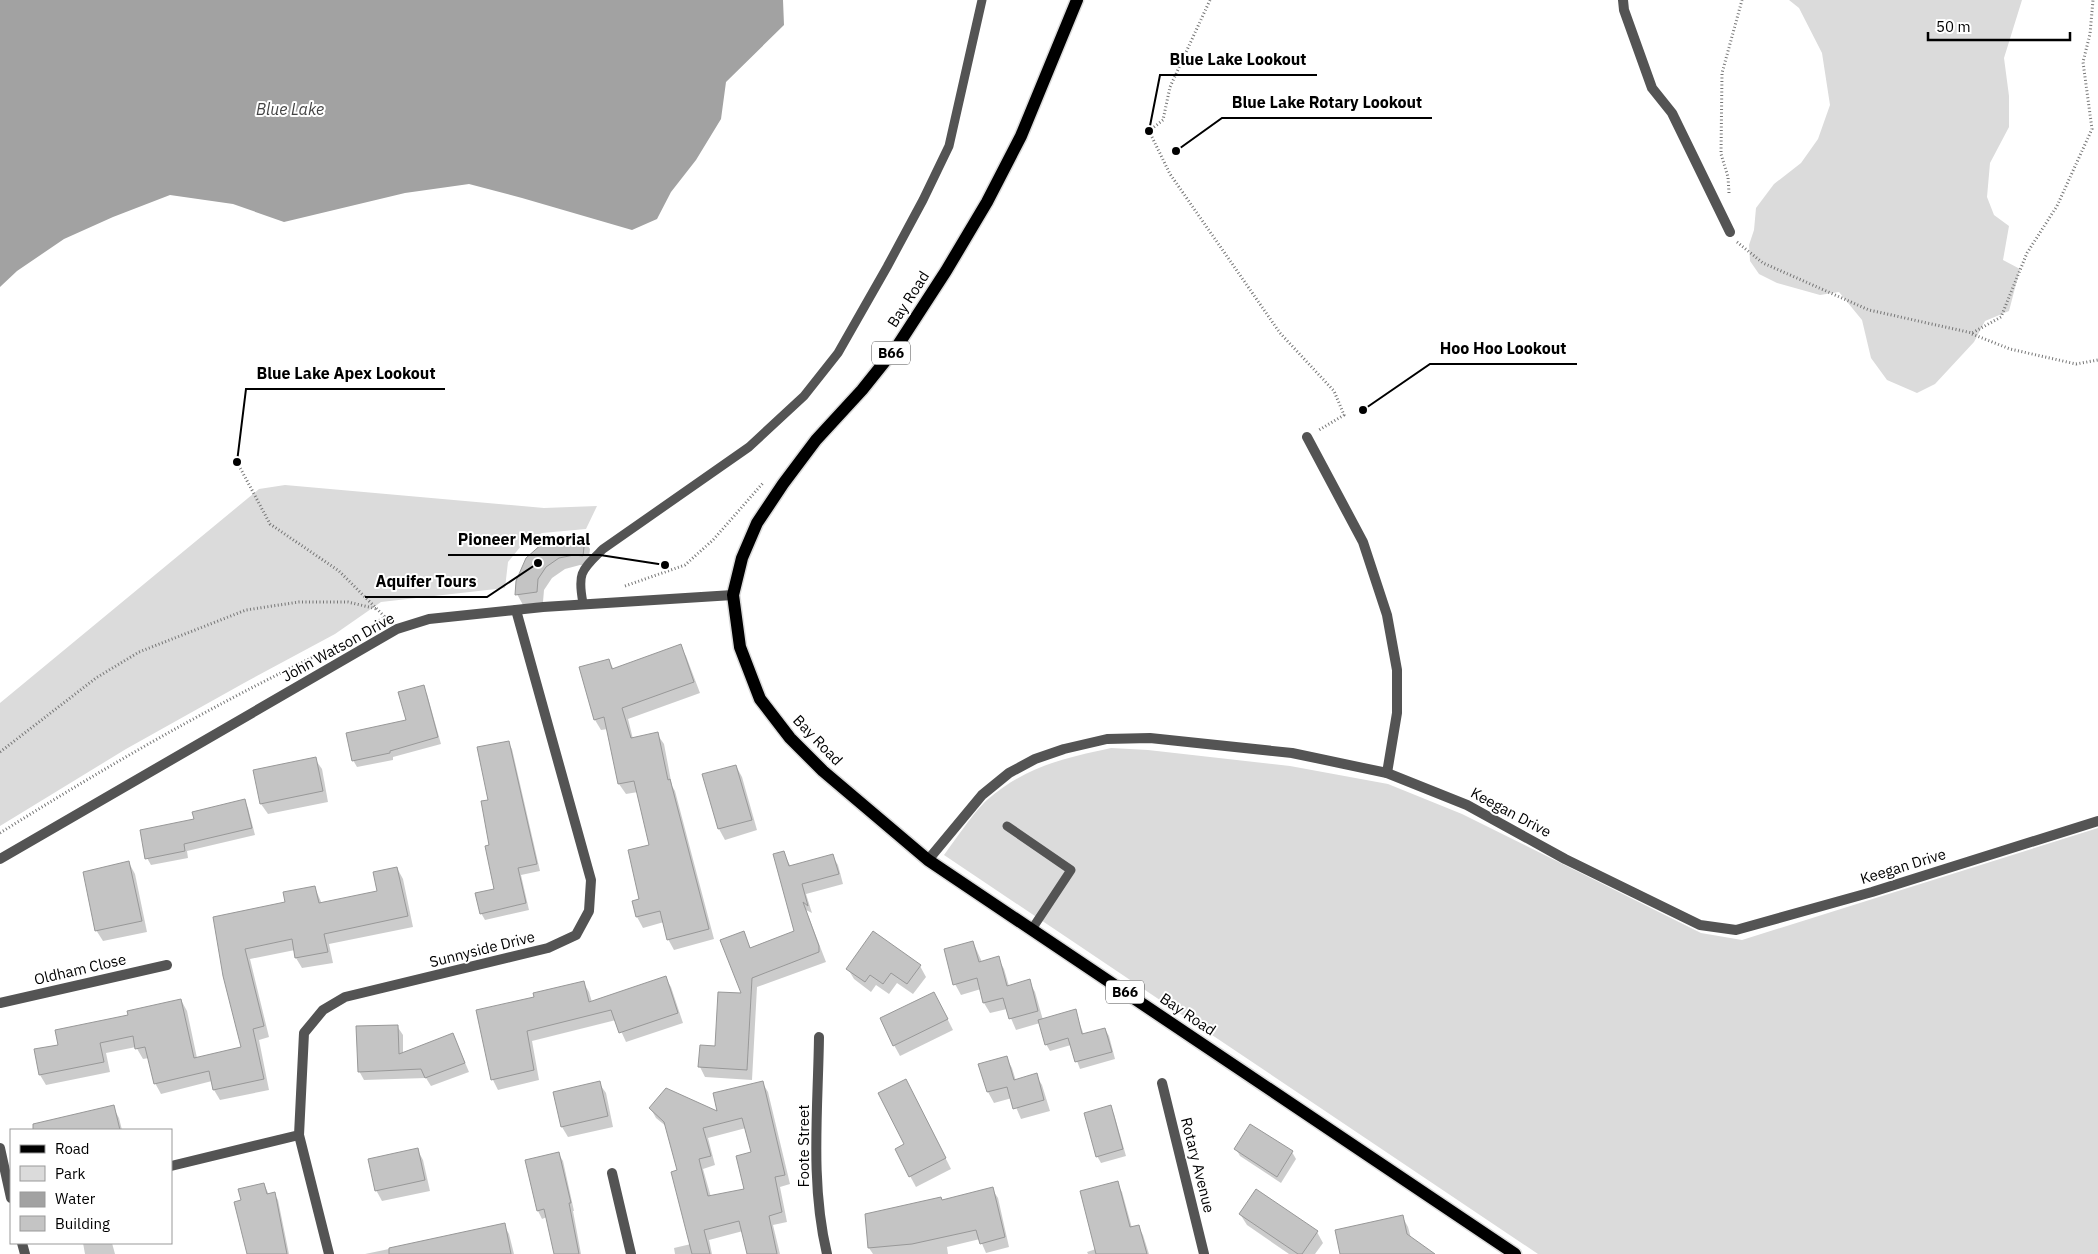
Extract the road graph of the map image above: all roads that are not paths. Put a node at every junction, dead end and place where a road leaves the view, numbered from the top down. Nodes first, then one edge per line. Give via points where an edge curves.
1 (982, 0) edge
2 (1077, 0) edge
3 (1623, 0) edge
4 (1730, 232) road end
5 (1308, 437) road end
6 (733, 595) junction
7 (584, 603) junction
8 (516, 610) junction
9 (1387, 773) junction
10 (2098, 821) edge
11 (1007, 826) dead end
12 (0, 859) edge
13 (928, 860) junction
14 (1032, 929) junction
15 (167, 965) dead end
16 (0, 1002) edge
17 (819, 1037) dead end
18 (1162, 1083) dead end
19 (299, 1135) junction
20 (0, 1148) edge
21 (172, 1166) edge
22 (612, 1173) dead end
23 (3, 1174) edge
24 (10, 1195) edge
25 (328, 1254) edge
26 (631, 1254) edge
27 (827, 1254) edge
28 (1204, 1254) edge
29 (1515, 1254) edge

1 - 7 lane via 949,146 901,242 838,353 804,396 749,447 603,548 583,569 579,586
2 - 6 main road, Bay Road / B66 via 1021,136 987,202 898,345 816,440 757,523 742,558
3 - 4 street via 1652,88 1672,113
5 - 9 street via 1363,542 1387,615 1397,670 1397,713
6 - 7 street, John Watson Drive
6 - 13 main road, Bay Road / B66 via 740,647 760,699 790,738 824,771
7 - 8 street, John Watson Drive
8 - 12 street, John Watson Drive via 429,619 397,629
8 - 19 street, Sunnyside Drive via 591,880 589,911 576,935 548,948 345,997 323,1010 304,1033
9 - 10 street, Keegan Drive via 1467,805 1700,925 1736,930 1872,892
9 - 13 street, Keegan Drive via 1292,754 1150,738 1107,739 1064,749 1009,772 982,795
11 - 14 lane via 1071,870
13 - 14 main road, Bay Road / B66
14 - 29 main road, Bay Road / B66
15 - 16 street, Oldham Close
17 - 27 street, Foote Street via 816,1181
18 - 28 street, Rotary Avenue
19 - 21 street
19 - 25 street, Sunnyside Drive
20 - 23 street
22 - 26 street
23 - 24 street

